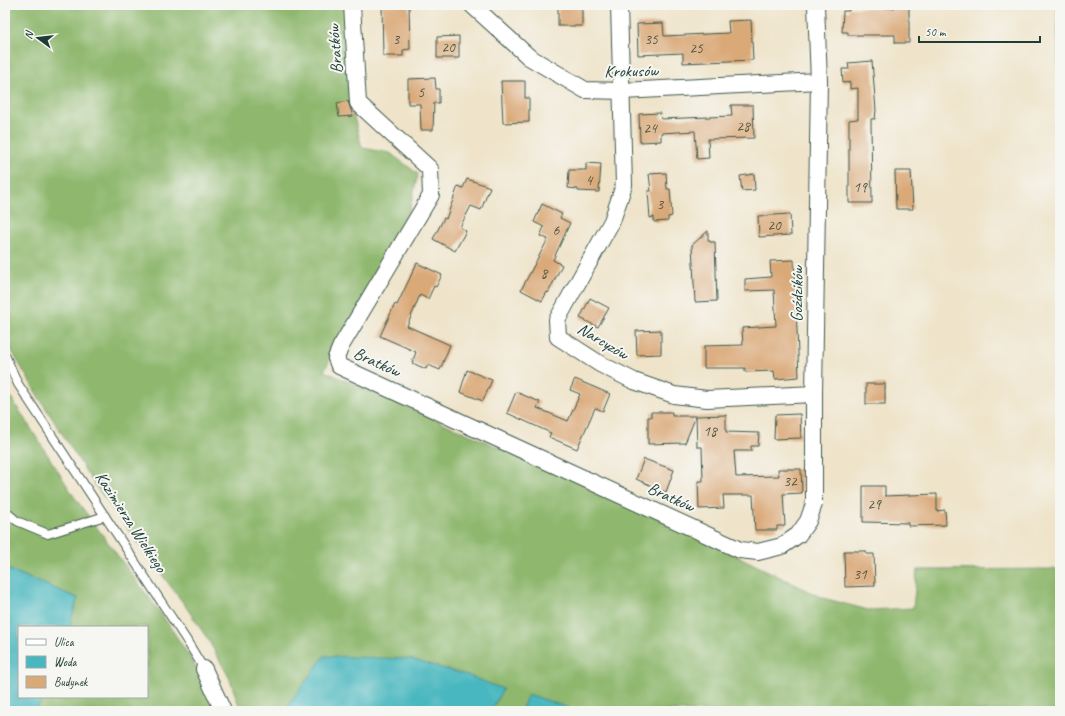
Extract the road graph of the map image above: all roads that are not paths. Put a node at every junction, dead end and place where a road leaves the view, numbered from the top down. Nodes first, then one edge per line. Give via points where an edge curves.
1 (352, 5) edge
2 (472, 5) edge
3 (619, 5) edge
4 (816, 5) edge
5 (819, 81) junction
6 (622, 91) junction
7 (5, 355) edge
8 (814, 394) junction
9 (5, 511) edge
10 (105, 516) junction
11 (758, 552) joint
12 (204, 669) joint
13 (223, 711) edge

1 - 11 street, Bratków via 358,104 430,169 430,195 341,346 336,358 339,366 740,550
2 - 6 street, Krokusów via 530,57 586,90
3 - 6 street
4 - 5 street, Goździków
5 - 6 street, Krokusów
5 - 8 street, Goździków
6 - 8 street, Narcyzów via 624,185 612,220 557,320 558,337 600,364 634,381 674,395 707,399
7 - 10 lane, Kazimierza Wielkiego via 18,384
8 - 11 street, Goździków via 814,504 808,521 798,535 782,546
9 - 10 lane via 17,521 48,534
10 - 12 lane, Kazimierza Wielkiego
12 - 13 street, Kazimierza Wielkiego

